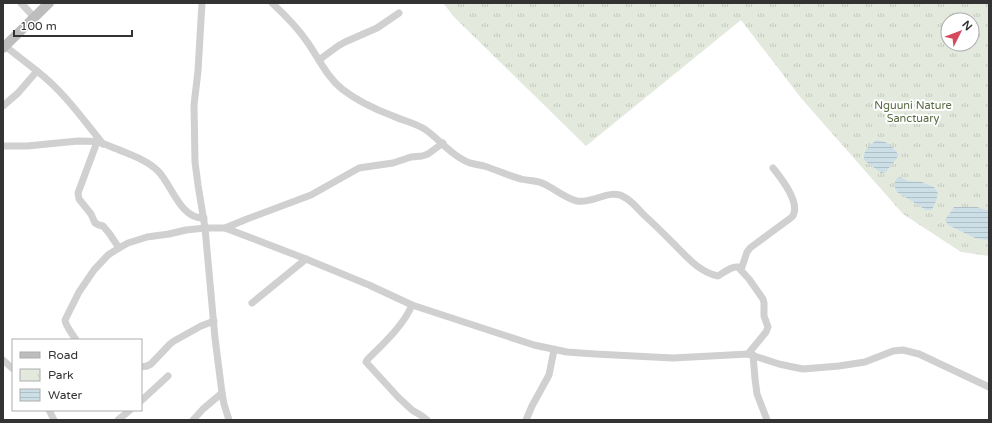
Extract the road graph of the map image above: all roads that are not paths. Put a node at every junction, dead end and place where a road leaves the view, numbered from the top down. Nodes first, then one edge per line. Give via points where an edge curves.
1 (21, 3) edge
2 (49, 3) edge
3 (202, 3) edge
4 (272, 3) edge
5 (399, 14) dead end
6 (34, 17) junction
7 (4, 47) edge
8 (319, 60) junction
9 (37, 71) junction
10 (3, 106) edge
11 (100, 143) junction
12 (442, 143) junction
13 (3, 146) edge
14 (773, 168) dead end
15 (204, 218) junction
16 (205, 228) junction
17 (225, 228) junction
18 (119, 248) junction
19 (306, 259) junction
20 (741, 270) junction
21 (252, 303) dead end
22 (412, 305) junction
23 (214, 321) junction
24 (75, 339) edge
25 (554, 350) junction
26 (750, 354) junction
27 (3, 360) edge
28 (142, 367) edge
29 (12, 368) edge
30 (168, 376) dead end
31 (989, 388) edge
32 (222, 393) junction
33 (142, 400) edge
34 (50, 411) edge
35 (129, 411) edge
36 (54, 420) edge
37 (118, 420) edge
38 (193, 420) edge
39 (229, 420) edge
40 (427, 420) edge
41 (526, 420) edge
42 (766, 420) edge

1 - 6 street
2 - 6 main road
3 - 15 street via 194,127 195,162
4 - 8 street via 295,26
5 - 8 street via 377,28 338,46
6 - 7 main road
7 - 9 street
8 - 12 street via 335,83 352,97 418,125
9 - 10 street
9 - 11 street via 61,92
11 - 13 street via 78,141
11 - 15 street via 141,159 158,171 181,206 194,217
11 - 18 street via 78,197 95,223 109,232
12 - 17 street via 422,156 359,168 311,195
12 - 20 street via 469,162 512,177 541,183 577,201 610,195 625,197 699,268 718,276 735,267
14 - 20 street via 789,191 795,206 794,214 750,248
15 - 16 street
16 - 17 street
16 - 18 street via 148,237
16 - 23 street
17 - 19 street
18 - 24 street via 108,255 94,270 66,316 65,324
19 - 21 street
19 - 22 street
20 - 26 street via 763,299 768,328
22 - 25 street
22 - 40 street via 403,321 366,362 398,397
23 - 28 street via 174,341 151,364
23 - 32 street
25 - 26 street via 673,358
25 - 41 street via 549,375
26 - 31 street via 803,369 865,362 903,350 919,354
26 - 42 street via 757,394
27 - 29 street
30 - 33 street
32 - 38 street
32 - 39 street
34 - 36 street
35 - 37 street

